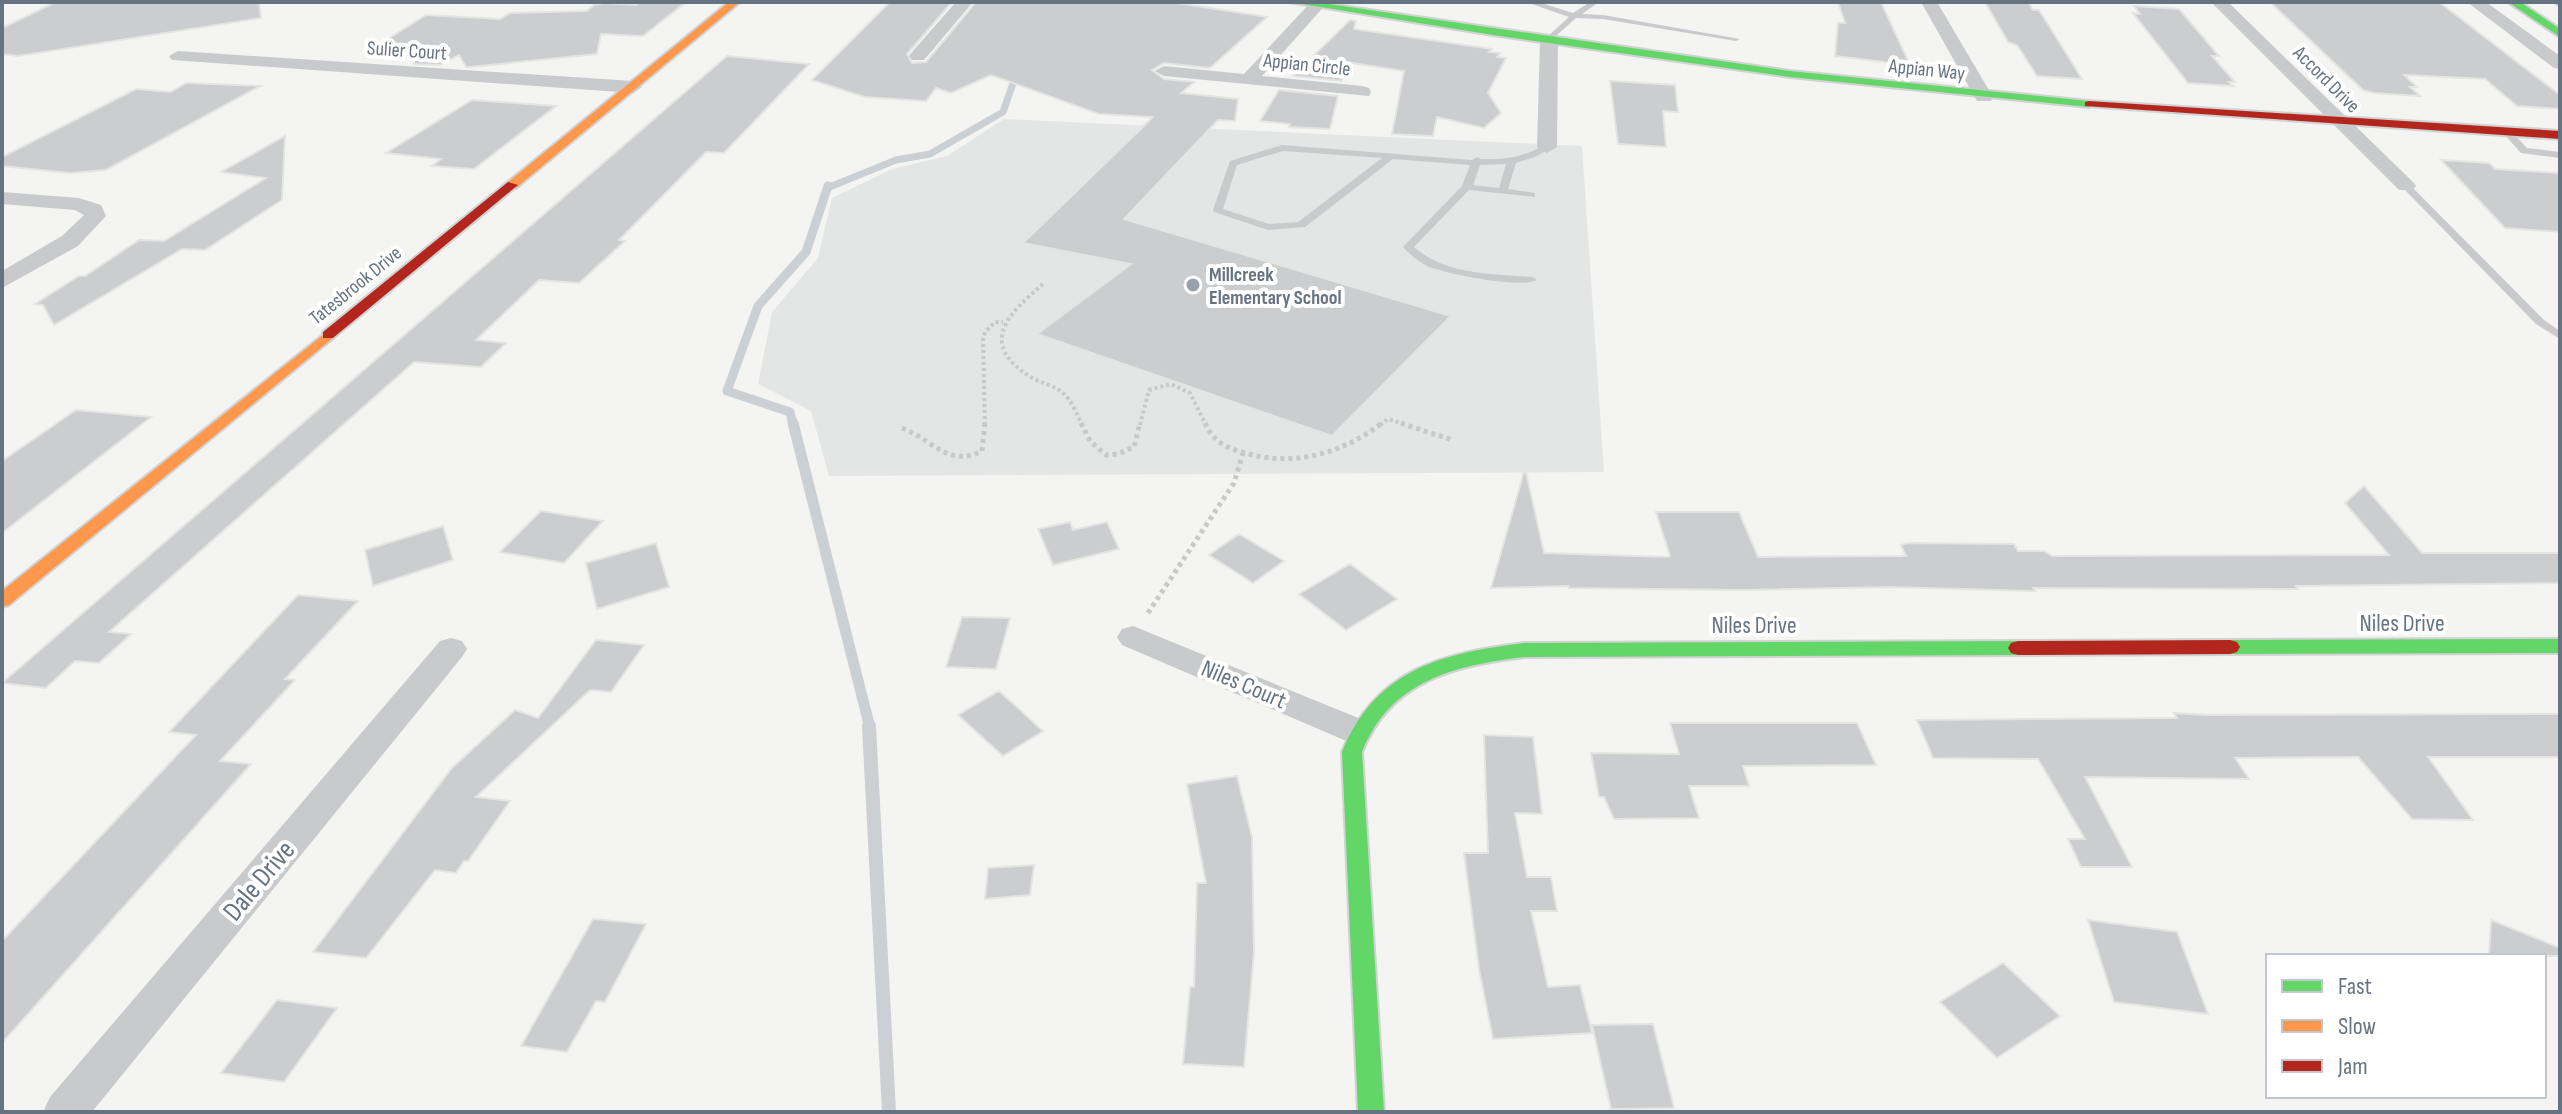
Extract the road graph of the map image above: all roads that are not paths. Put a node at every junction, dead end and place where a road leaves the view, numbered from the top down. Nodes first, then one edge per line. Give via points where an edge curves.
1 (735, 2) edge
2 (965, 2) edge
3 (1295, 2) edge
4 (1530, 2) edge
5 (1595, 2) edge
6 (1929, 2) edge
7 (2219, 2) edge
8 (2475, 2) edge
9 (2513, 2) edge
10 (1319, 4) edge
11 (1574, 16) junction
12 (2560, 34) edge
13 (1736, 39) dead end
14 (1549, 40) junction
15 (178, 56) dead end
16 (918, 56) dead end
17 (2560, 64) edge
18 (1164, 71) dead end
19 (1248, 80) junction
20 (633, 87) junction
21 (1362, 92) dead end
22 (1984, 97) junction
23 (2335, 119) junction
24 (2506, 131) junction
25 (2560, 135) edge
26 (1547, 147) joint
27 (2560, 155) edge
28 (1391, 156) junction
29 (1477, 160) junction
30 (1511, 162) junction
31 (2406, 186) joint
32 (1467, 187) junction
33 (1503, 191) junction
34 (1532, 195) dead end
35 (2, 198) edge
36 (1532, 280) dead end
37 (2, 281) edge
38 (2560, 336) edge
39 (2, 601) edge
40 (1133, 637) dead end
41 (2560, 646) edge
42 (451, 649) dead end
43 (1356, 731) junction
44 (65, 1112) edge
45 (1371, 1112) edge

1 - 20 street, Tatesbrook Drive
2 - 16 street
3 - 10 street, Appian Way
4 - 11 lane
5 - 11 lane
6 - 22 street
7 - 23 street, Accord Drive
8 - 17 street
9 - 12 street
10 - 14 street, Appian Way
10 - 19 street, Appian Circle
11 - 13 lane
11 - 14 lane
14 - 22 street, Appian Way
14 - 26 street
15 - 20 street, Sulier Court
18 - 19 street, Appian Circle
19 - 21 street, Appian Circle
20 - 39 street, Tatesbrook Drive
22 - 23 street, Appian Way
23 - 24 street, Appian Way
23 - 31 street, Accord Drive
24 - 25 street, Appian Way
24 - 27 lane via 2524,151
26 - 30 lane
28 - 28 lane via 1282,148 1249,157 1233,163 1218,210 1268,227 1301,225
28 - 29 lane
29 - 30 lane
29 - 32 lane
30 - 33 lane
31 - 38 lane
32 - 33 lane
32 - 36 lane via 1408,247 1416,257 1465,274
33 - 34 lane
35 - 37 street via 79,204 95,216 70,241
40 - 43 street, Niles Court
41 - 43 street, Niles Drive via 1493,652 1417,675
42 - 44 street, Dale Drive
43 - 45 street via 1352,752

